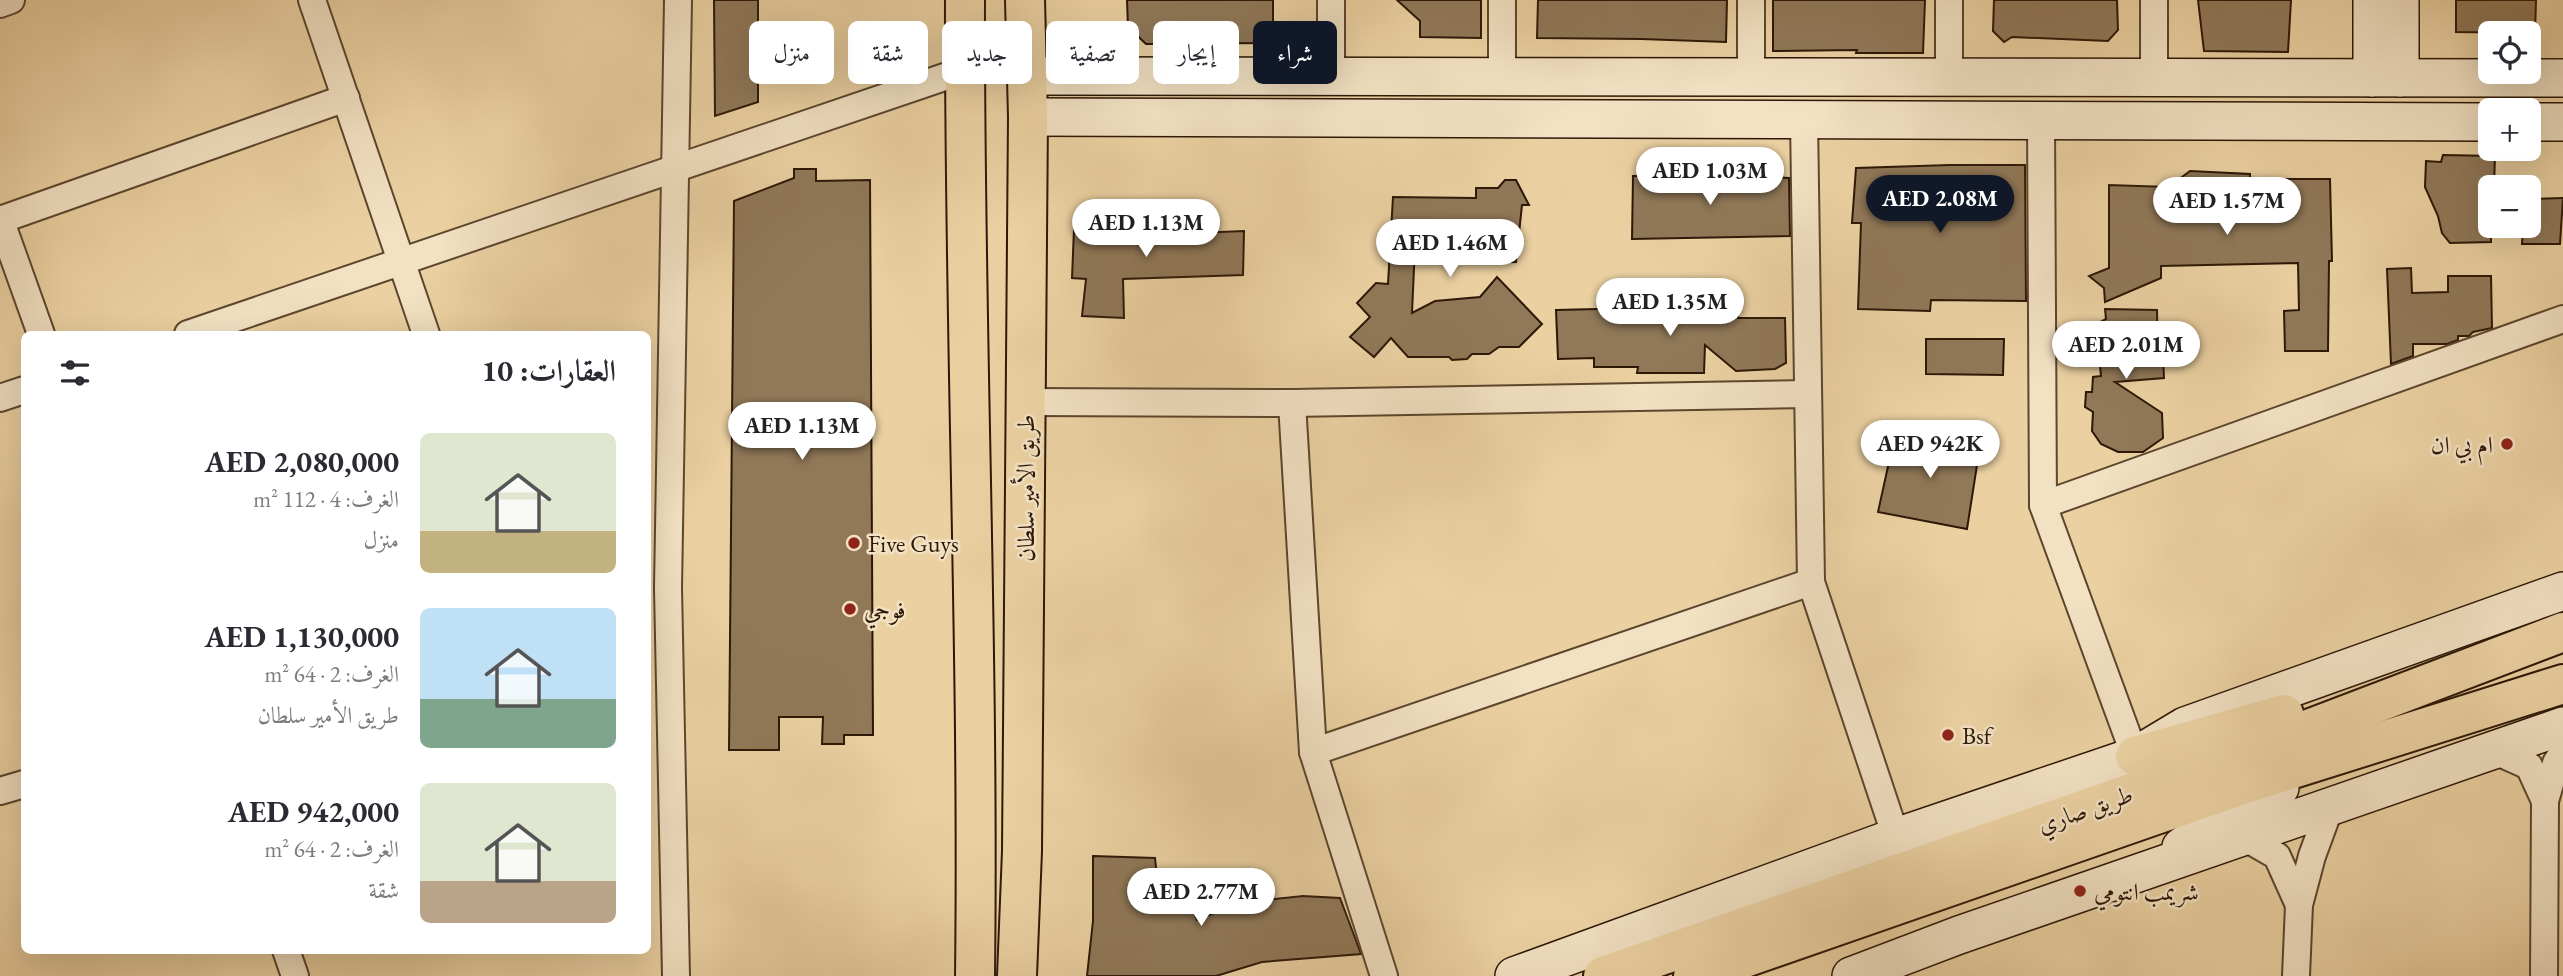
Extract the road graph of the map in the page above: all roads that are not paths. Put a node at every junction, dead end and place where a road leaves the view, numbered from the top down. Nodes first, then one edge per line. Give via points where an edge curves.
1 (11, 0) edge
2 (312, 0) edge
3 (678, 0) edge
4 (965, 0) edge
5 (1026, 0) edge
6 (1331, 0) edge
7 (1502, 0) edge
8 (1751, 0) edge
9 (1949, 0) edge
10 (2154, 0) edge
11 (2372, 0) edge
12 (2400, 0) edge
13 (0, 4) edge
14 (965, 21) edge
15 (1026, 21) edge
16 (1331, 21) edge
17 (1032, 76) edge
18 (1502, 76) junction
19 (1751, 76) junction
20 (1253, 77) edge
21 (1949, 77) junction
22 (2154, 77) junction
23 (942, 78) edge
24 (1337, 78) edge
25 (1392, 78) junction
26 (2386, 78) junction
27 (2563, 78) edge
28 (965, 84) edge
29 (1027, 84) edge
30 (346, 99) junction
31 (1028, 117) junction
32 (1392, 118) junction
33 (1804, 120) junction
34 (2041, 120) junction
35 (2478, 122) edge
36 (2541, 122) edge
37 (2563, 122) edge
38 (675, 168) junction
39 (0, 220) edge
40 (401, 262) junction
41 (2563, 319) edge
42 (40, 331) edge
43 (197, 331) edge
44 (425, 331) edge
45 (21, 391) edge
46 (1808, 394) junction
47 (0, 398) edge
48 (1026, 402) junction
49 (1292, 404) junction
50 (2043, 505) junction
51 (1811, 582) junction
52 (658, 591) edge
53 (2563, 592) edge
54 (2563, 632) edge
55 (2515, 649) junction
56 (2563, 685) edge
57 (2563, 726) edge
58 (2493, 750) junction
59 (1313, 752) junction
60 (2563, 752) edge
61 (2135, 756) junction
62 (2239, 771) junction
63 (21, 785) edge
64 (0, 792) edge
65 (2544, 801) junction
66 (2330, 807) junction
67 (1896, 837) junction
68 (2244, 837) junction
69 (2148, 870) junction
70 (2299, 905) junction
71 (287, 954) edge
72 (973, 966) edge
73 (1020, 970) edge
74 (295, 976) edge
75 (676, 976) edge
76 (1384, 976) edge
77 (1514, 976) edge
78 (1603, 976) edge
79 (1693, 976) edge
80 (1851, 976) edge
81 (2296, 976) edge
82 (2544, 976) edge

1 - 13 street
2 - 30 street
3 - 38 street
4 - 14 main road
5 - 15 main road, طريق الأمير سلطان
6 - 16 street
7 - 18 street
8 - 19 street
9 - 21 street
10 - 22 street
11 - 26 street
12 - 26 street
17 - 20 street
18 - 19 street
18 - 25 street
19 - 21 street
21 - 22 street
22 - 26 street
23 - 38 street
24 - 25 street
25 - 32 street
26 - 27 street
28 - 72 main road via 975,742
29 - 31 main road, طريق الأمير سلطان
30 - 39 street
30 - 40 street
31 - 32 street
31 - 48 main road, طريق الأمير سلطان
32 - 33 street
33 - 34 street
33 - 46 street
34 - 35 street
34 - 50 street
36 - 37 street
38 - 40 street
38 - 52 street
39 - 42 street
40 - 43 street
40 - 44 street
41 - 50 street
45 - 47 street
46 - 49 street
46 - 51 street
48 - 49 street
48 - 73 main road, طريق الأمير سلطان
49 - 59 street
50 - 61 street
51 - 59 street
51 - 67 street
52 - 75 street
53 - 61 street via 2185,726
54 - 55 main road, طريق صاري
55 - 61 main road
55 - 62 main road, طريق صاري
56 - 62 main road, طريق صاري
56 - 69 street via 2243,802
57 - 58 street
58 - 65 street via 2529,766
58 - 66 street
59 - 76 street
60 - 65 street
61 - 67 street
62 - 78 main road, طريق صاري
62 - 79 main road, طريق صاري
63 - 64 street
65 - 82 street
66 - 68 street
66 - 70 street
67 - 77 street
68 - 69 street
68 - 70 street via 2277,856
69 - 80 street
70 - 81 street
71 - 74 street

